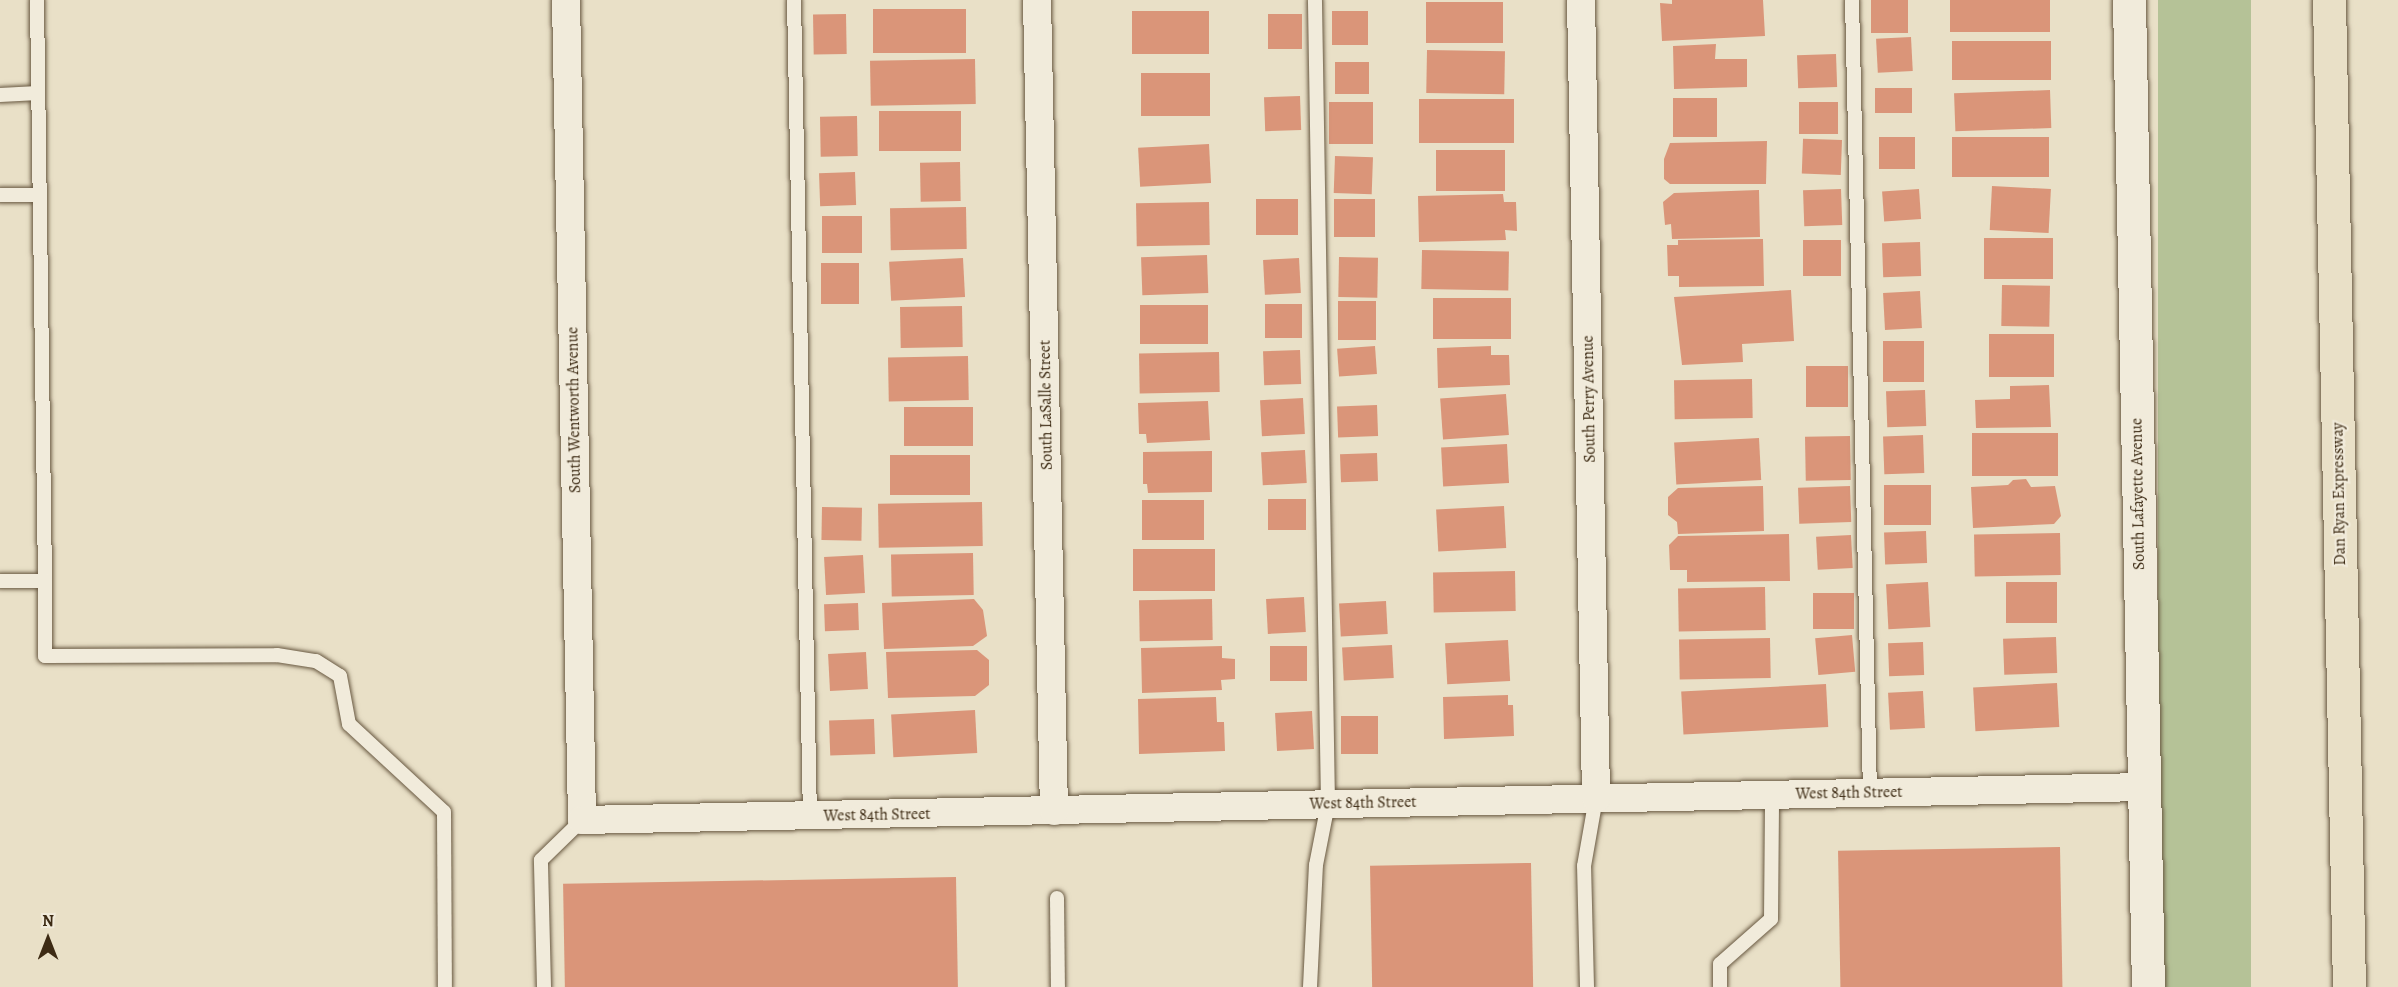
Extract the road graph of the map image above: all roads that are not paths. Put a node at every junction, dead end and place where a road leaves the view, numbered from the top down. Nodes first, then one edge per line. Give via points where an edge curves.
1 (37, 0) edge
2 (566, 0) edge
3 (794, 0) edge
4 (1037, 0) edge
5 (1315, 0) edge
6 (1581, 0) edge
7 (1852, 0) edge
8 (2129, 0) edge
9 (2329, 0) edge
10 (38, 93) junction
11 (0, 95) edge
12 (0, 195) edge
13 (39, 195) junction
14 (45, 580) junction
15 (0, 581) edge
16 (2144, 787) junction
17 (1870, 793) junction
18 (1772, 795) junction
19 (1596, 798) junction
20 (1328, 804) junction
21 (1054, 811) junction
22 (810, 816) junction
23 (582, 820) junction
24 (1057, 898) dead end
25 (445, 987) edge
26 (544, 987) edge
27 (1058, 987) edge
28 (1310, 987) edge
29 (1587, 987) edge
30 (1720, 987) edge
31 (2148, 987) edge
32 (2349, 987) edge

1 - 10 lane
2 - 23 street, South Wentworth Avenue
3 - 22 lane
4 - 21 street, South LaSalle Street
5 - 20 lane
6 - 19 street, South Perry Avenue
7 - 17 lane
8 - 16 main road, South Lafayette Avenue
9 - 32 highway, Dan Ryan Expressway
10 - 11 lane
10 - 13 lane
12 - 13 lane
13 - 14 lane
14 - 15 lane
14 - 25 lane via 45,656 277,655 316,661 340,676 349,724 444,812
16 - 17 street, West 84th Street
16 - 31 main road, South Lafayette Avenue
17 - 18 street, West 84th Street
18 - 19 street, West 84th Street
18 - 30 lane via 1771,919 1719,964
19 - 20 street, West 84th Street
19 - 29 lane via 1584,866
20 - 21 street, West 84th Street
20 - 28 lane via 1316,865
21 - 22 street, West 84th Street
22 - 23 street, West 84th Street
23 - 26 lane via 541,860
24 - 27 lane

